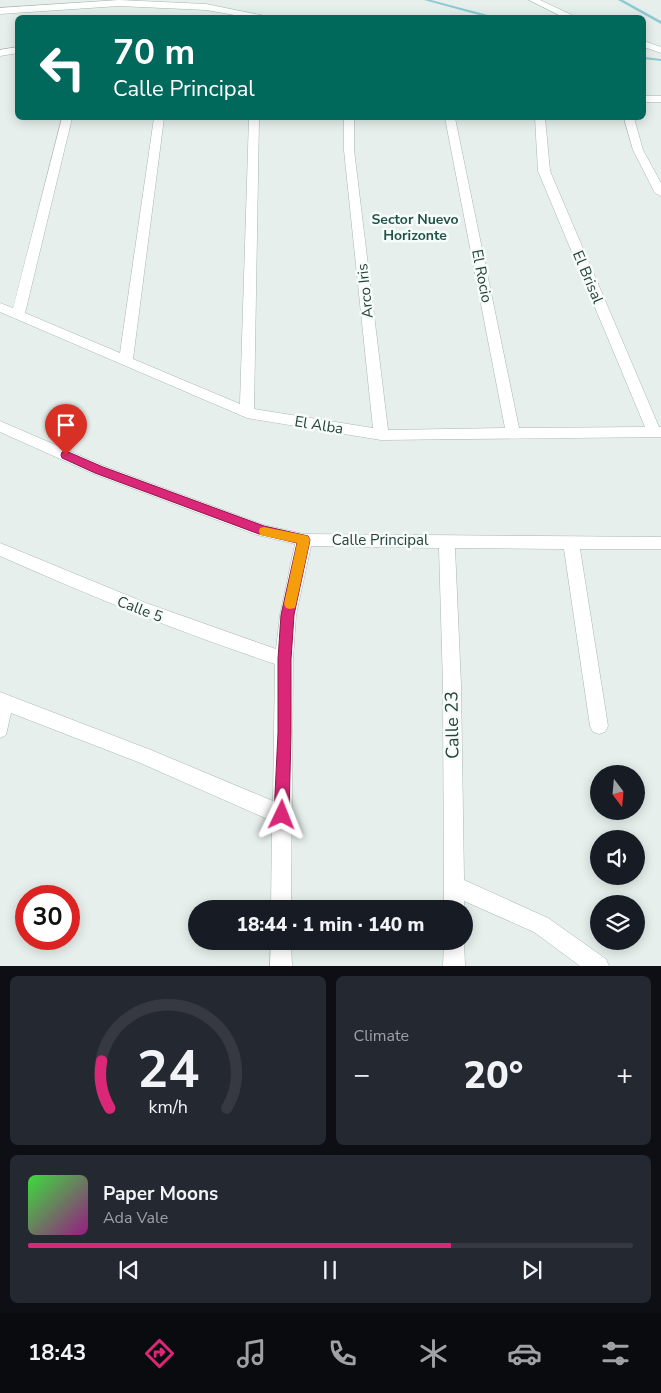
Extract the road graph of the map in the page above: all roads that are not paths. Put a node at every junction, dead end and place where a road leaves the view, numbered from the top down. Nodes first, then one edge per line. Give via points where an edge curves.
1 (533, 0) edge
2 (121, 1) edge
3 (0, 11) edge
4 (107, 13) dead end
5 (253, 15) edge
6 (567, 15) edge
7 (646, 45) edge
8 (15, 50) edge
9 (661, 50) edge
10 (0, 53) edge
11 (646, 99) edge
12 (661, 99) edge
13 (67, 120) edge
14 (159, 120) edge
15 (254, 120) edge
16 (349, 120) edge
17 (450, 120) edge
18 (540, 120) edge
19 (630, 120) edge
20 (661, 192) edge
21 (0, 307) edge
22 (18, 315) junction
23 (126, 361) junction
24 (247, 413) junction
25 (0, 426) edge
26 (657, 432) edge
27 (513, 434) junction
28 (381, 435) junction
29 (304, 540) junction
30 (447, 541) junction
31 (571, 543) junction
32 (661, 543) edge
33 (0, 549) edge
34 (284, 659) junction
35 (2, 701) edge
36 (599, 726) dead end
37 (0, 729) edge
38 (282, 815) junction
39 (454, 886) junction
40 (281, 900) edge
41 (454, 900) edge
42 (281, 950) edge
43 (454, 950) edge
44 (281, 966) edge
45 (454, 966) edge
46 (599, 966) edge

1 - 6 street
2 - 3 street
2 - 4 street
2 - 5 street via 206,7
7 - 9 street
8 - 10 street
11 - 12 street
13 - 22 street
14 - 23 street
15 - 24 street
16 - 28 street, Arco Iris via 349,150
17 - 27 street, El Rocio
18 - 26 street, El Brisal via 544,171
19 - 20 street via 638,150
21 - 22 street, El Alba
22 - 23 street, El Alba
23 - 24 street, El Alba
24 - 28 street, El Alba
25 - 29 street, Calle Principal via 99,470 263,531
26 - 27 street, El Alba
27 - 28 street, El Alba
29 - 30 street, Calle Principal
29 - 34 street via 288,615
30 - 31 street, Calle Principal
30 - 39 street, Calle 23
31 - 32 street, Calle Principal
31 - 36 street
33 - 34 street, Calle 5 via 87,588 206,634
34 - 38 street
35 - 37 street
35 - 38 street via 144,756
38 - 40 street
39 - 41 street, Calle 23
39 - 46 street via 541,925
42 - 44 street
43 - 45 street

